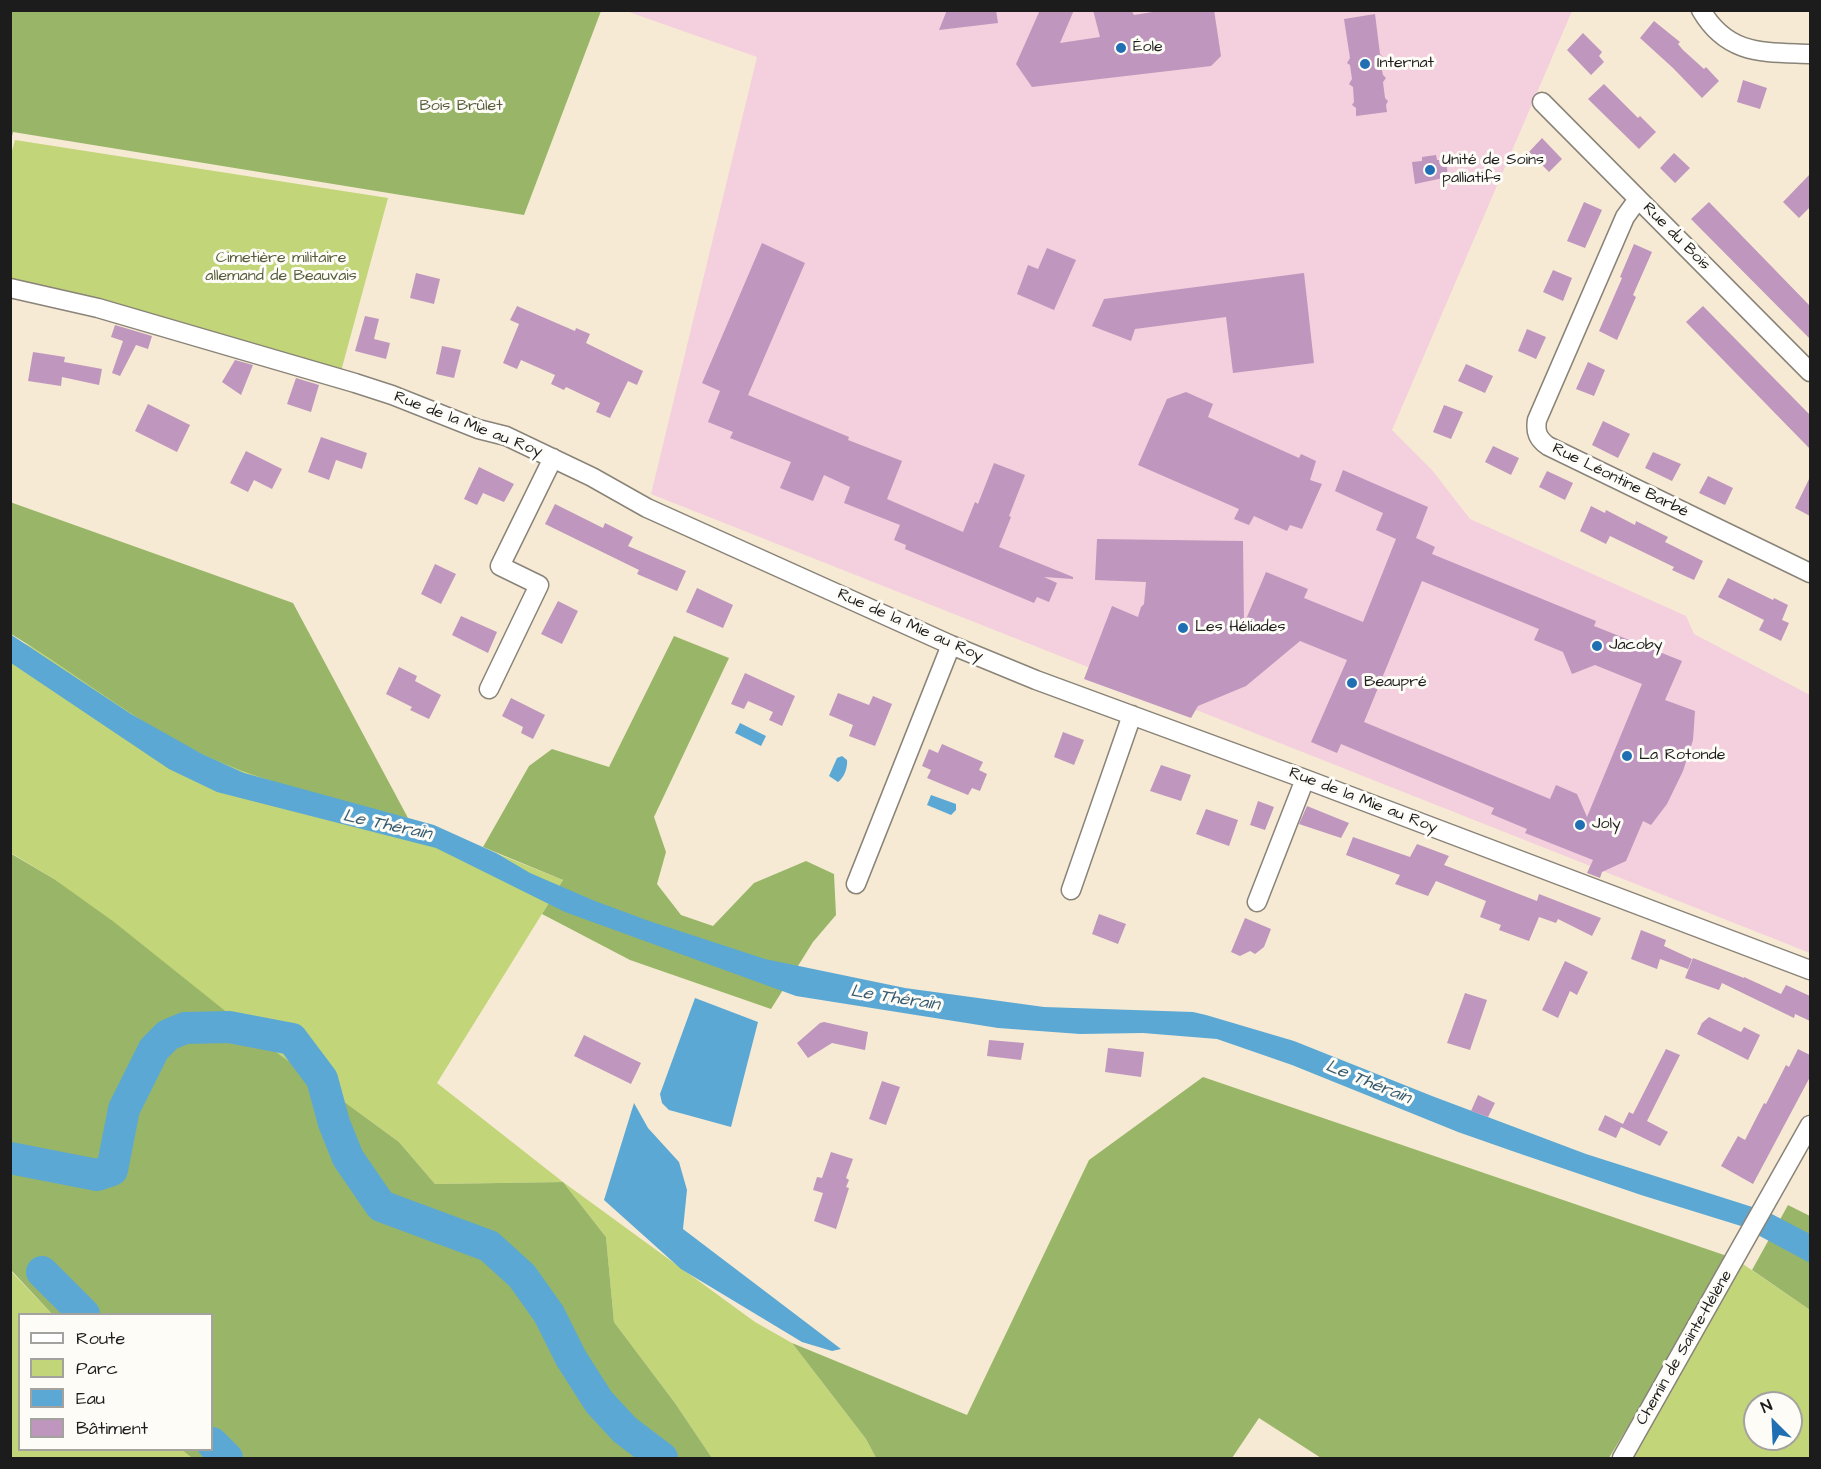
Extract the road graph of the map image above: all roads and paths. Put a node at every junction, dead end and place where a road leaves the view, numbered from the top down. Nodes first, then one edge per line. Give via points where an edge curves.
1 (1701, 10) edge
2 (1810, 54) edge
3 (1542, 102) dead end
4 (1638, 199) junction
5 (10, 288) edge
6 (1810, 372) edge
7 (553, 458) junction
8 (1810, 573) edge
9 (951, 645) junction
10 (489, 689) dead end
11 (1132, 715) junction
12 (1305, 779) junction
13 (856, 884) dead end
14 (1071, 890) dead end
15 (1257, 902) dead end
16 (1810, 970) edge
17 (1810, 1125) edge
18 (1622, 1458) edge

1 - 2 street via 1720,34 1735,44 1765,52
3 - 4 street, Rue du Bois
4 - 6 street, Rue du Bois
4 - 8 street, Rue Léontine Barbé via 1625,217 1537,420 1539,438 1548,446
5 - 7 street, Rue de la Mie au Roy via 98,308 374,389 506,436
7 - 9 street, Rue de la Mie au Roy via 647,508
7 - 10 street via 500,566 539,585
9 - 11 street, Rue de la Mie au Roy
9 - 13 street
11 - 12 street, Rue de la Mie au Roy
11 - 14 street
12 - 15 street
12 - 16 street, Rue de la Mie au Roy
17 - 18 street, Chemin de Sainte-Hélène

